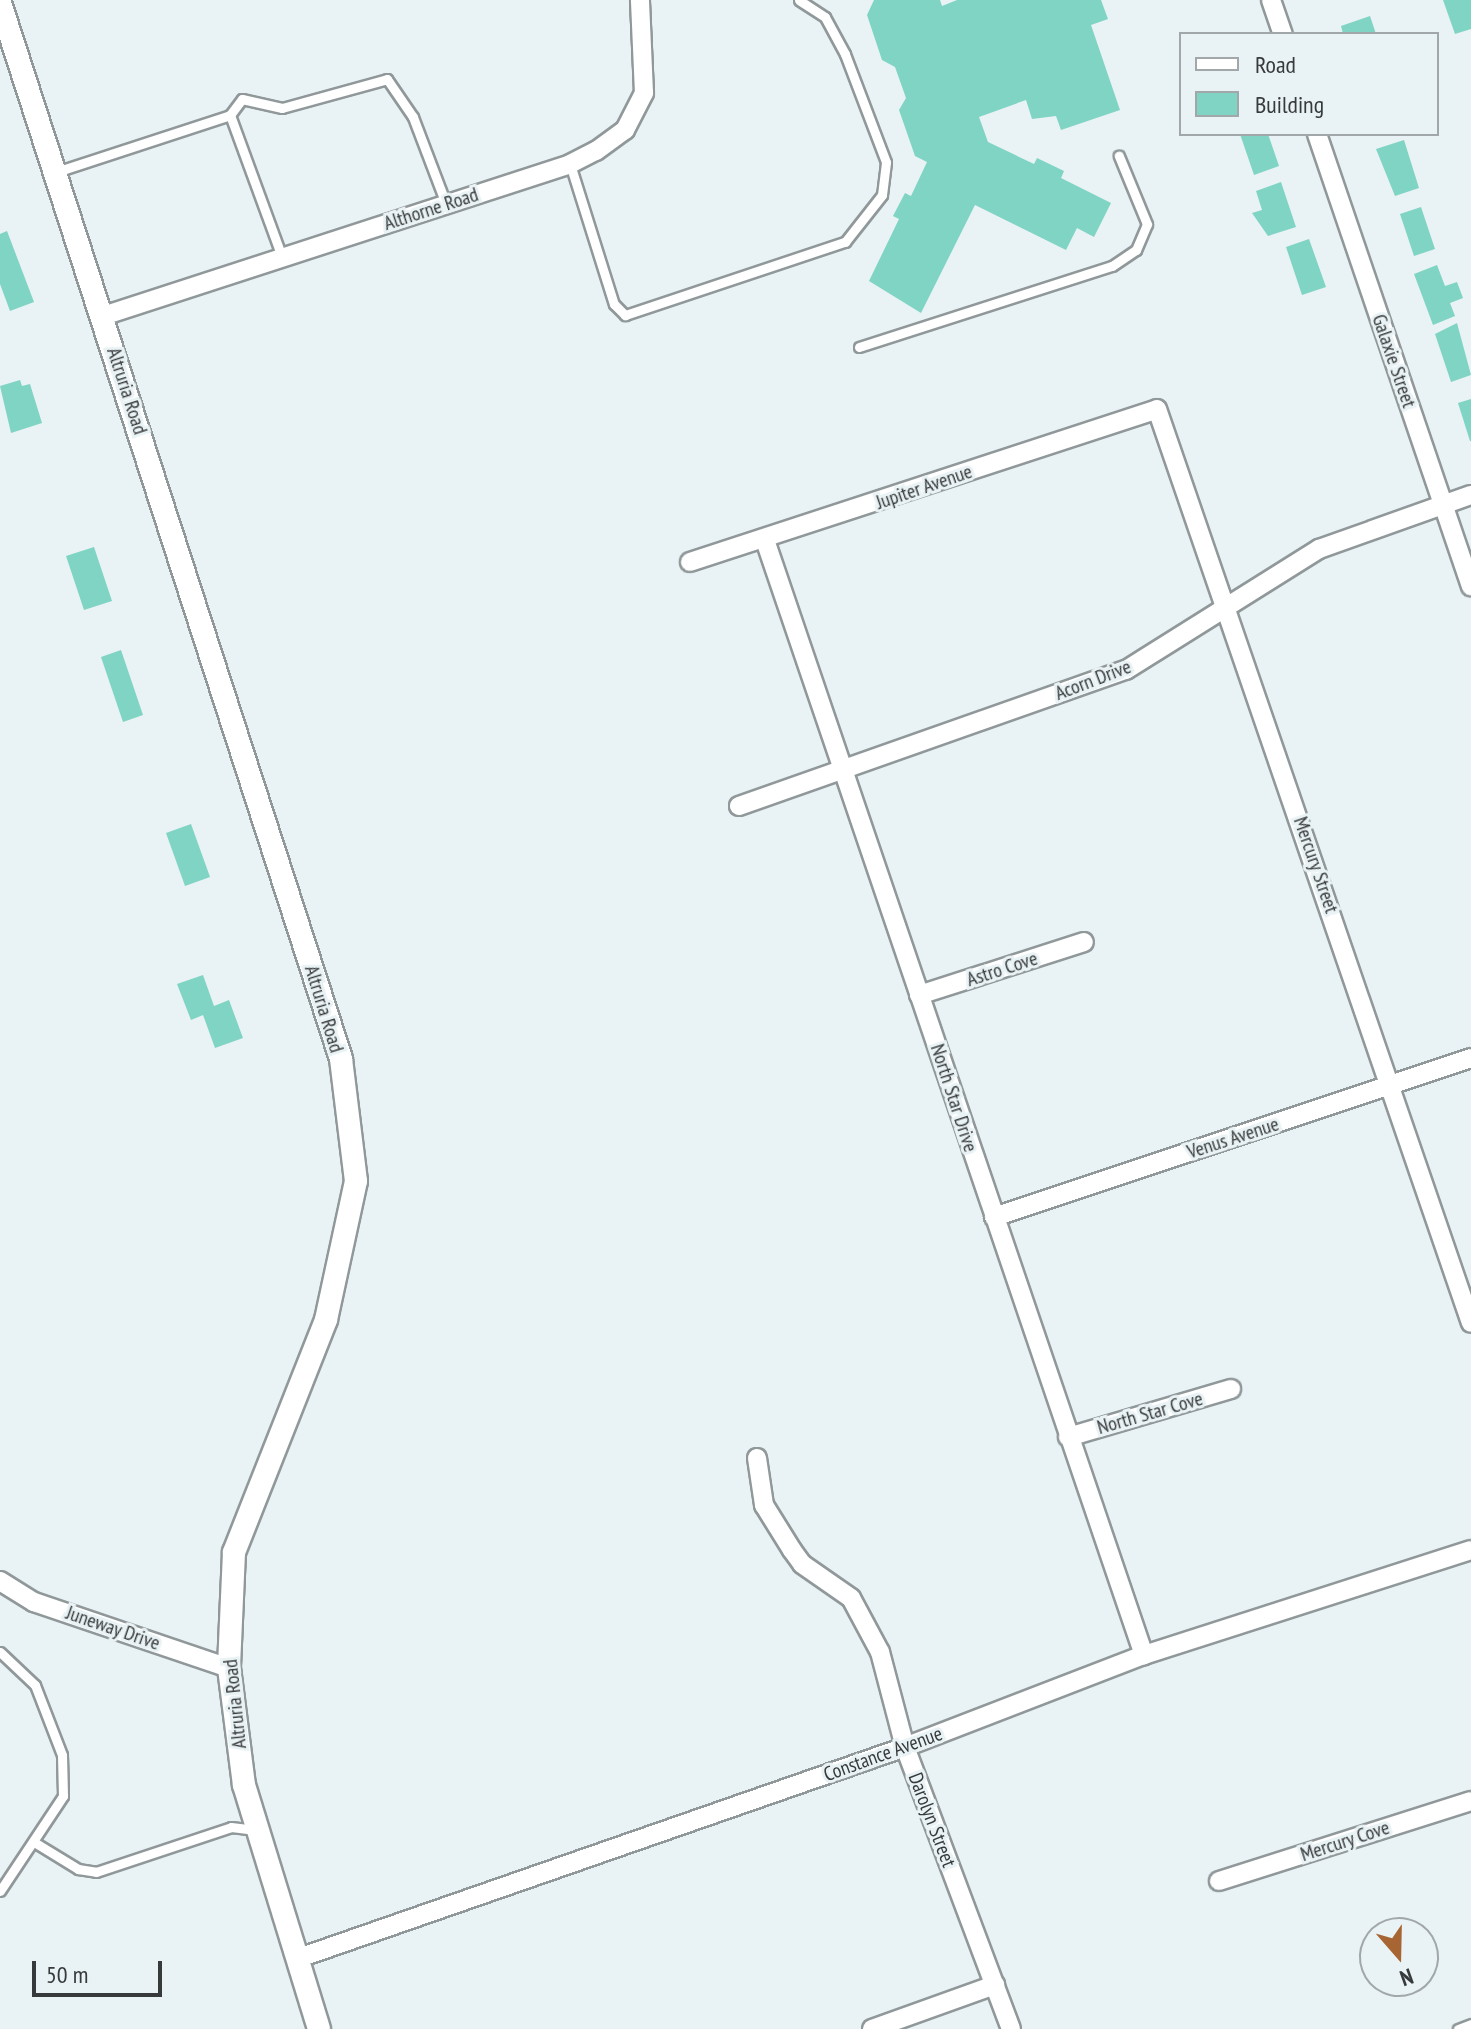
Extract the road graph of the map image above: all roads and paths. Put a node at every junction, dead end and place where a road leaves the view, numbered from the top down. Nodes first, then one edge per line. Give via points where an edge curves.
1 (640, 0) edge
2 (799, 0) edge
3 (1271, 0) edge
4 (0, 3) edge
5 (1282, 32) edge
6 (230, 115) junction
7 (1318, 136) edge
8 (1119, 156) dead end
9 (570, 164) junction
10 (56, 172) junction
11 (446, 204) junction
12 (282, 257) junction
13 (103, 316) junction
14 (859, 347) dead end
15 (1157, 409) joint
16 (1471, 495) edge
17 (1442, 504) junction
18 (765, 540) junction
19 (690, 562) dead end
20 (1471, 587) edge
21 (1228, 606) junction
22 (840, 766) junction
23 (739, 806) dead end
24 (1084, 942) dead end
25 (919, 995) junction
26 (1471, 1058) edge
27 (1390, 1086) junction
28 (994, 1217) junction
29 (1471, 1323) edge
30 (1231, 1389) dead end
31 (1068, 1437) junction
32 (757, 1458) dead end
33 (1471, 1550) edge
34 (0, 1581) edge
35 (0, 1652) edge
36 (1144, 1655) junction
37 (229, 1668) junction
38 (905, 1747) junction
39 (1471, 1801) edge
40 (257, 1830) junction
41 (34, 1842) junction
42 (1219, 1881) dead end
43 (0, 1891) edge
44 (296, 1959) junction
45 (995, 1985) junction
46 (1471, 2024) edge
47 (319, 2029) edge
48 (872, 2029) edge
49 (1011, 2029) edge
50 (1458, 2029) edge

1 - 9 street, Althorne Road via 644,93 625,130
2 - 9 lane via 825,17 845,54 886,162 882,195 845,242 625,315 614,304
3 - 5 street
4 - 10 street, Altruria Road
6 - 10 lane
6 - 11 lane via 242,99 282,108 387,79 413,117
6 - 12 lane
7 - 17 street, Galaxie Street
8 - 14 lane via 1147,224 1136,250 1112,266
9 - 11 street, Althorne Road
10 - 13 street, Altruria Road
11 - 12 street, Althorne Road
12 - 13 street, Althorne Road
13 - 37 street, Altruria Road via 341,1059 356,1181 326,1320 234,1552
15 - 18 street, Jupiter Avenue
15 - 21 street, Mercury Street
16 - 17 street, Acorn Drive
17 - 20 street, Galaxie Street
17 - 21 street, Acorn Drive via 1319,549
18 - 19 street, Jupiter Avenue
18 - 22 street, North Star Drive
21 - 22 street, Acorn Drive via 1126,670
21 - 27 street, Mercury Street
22 - 23 street, Acorn Drive
22 - 25 street, North Star Drive
24 - 25 street, Astro Cove
25 - 28 street, North Star Drive
26 - 27 street, Venus Avenue
27 - 28 street, Venus Avenue
27 - 29 street, Mercury Street
28 - 31 street, North Star Drive
30 - 31 street, North Star Cove
31 - 36 street, North Star Drive
32 - 38 street, Darolyn Street via 764,1505 792,1550 802,1564 851,1598 880,1652
33 - 36 street, Constance Avenue
34 - 37 street, Juneway Drive via 34,1602
35 - 41 lane via 35,1685 62,1755 63,1796
36 - 38 street, Constance Avenue
37 - 40 street, Altruria Road via 244,1785
38 - 44 street, Constance Avenue
38 - 45 street, Darolyn Street
39 - 42 street, Mercury Cove
40 - 41 lane via 231,1827 96,1872 78,1869
40 - 44 street, Altruria Road
41 - 43 lane
44 - 47 street, Altruria Road
45 - 48 street
45 - 49 street, Darolyn Street
46 - 50 lane

